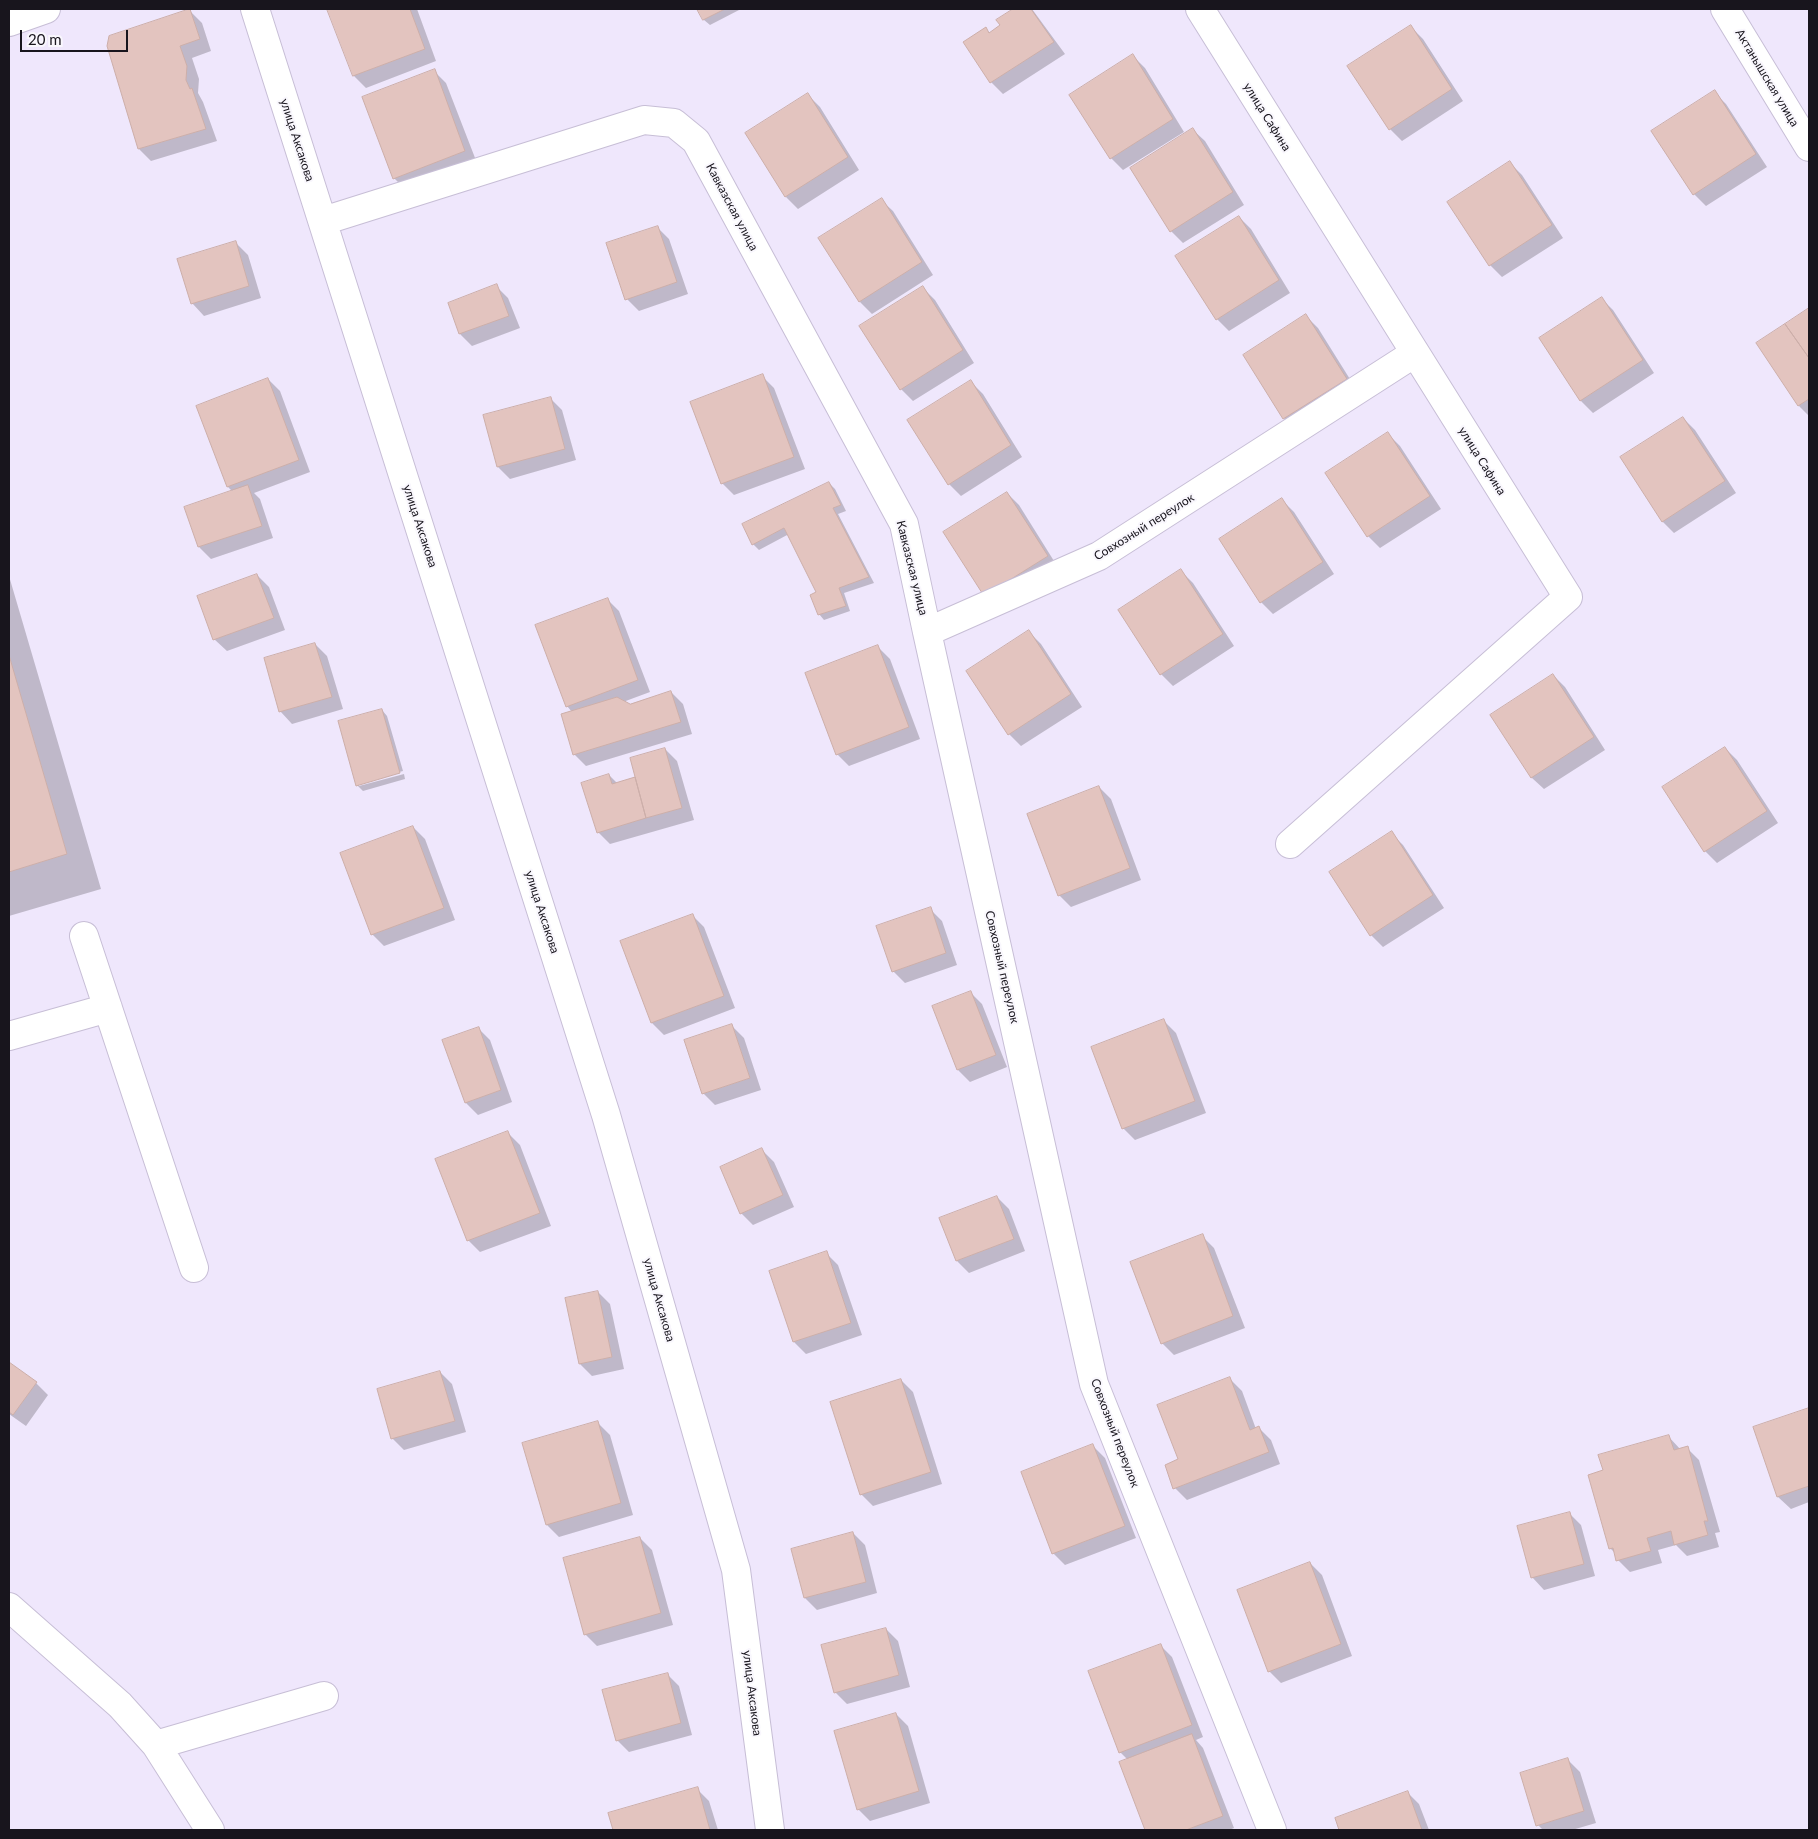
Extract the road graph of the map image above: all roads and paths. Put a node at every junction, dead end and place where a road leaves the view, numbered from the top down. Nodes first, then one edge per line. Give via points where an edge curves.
1 (46, 9) edge
2 (255, 9) edge
3 (1200, 9) edge
4 (1725, 9) edge
5 (9, 22) edge
6 (1809, 147) edge
7 (323, 221) junction
8 (1415, 353) junction
9 (927, 632) junction
10 (1290, 844) dead end
11 (84, 936) dead end
12 (108, 1008) junction
13 (9, 1036) edge
14 (194, 1268) dead end
15 (9, 1607) edge
16 (324, 1696) dead end
17 (156, 1745) junction
18 (210, 1830) edge
19 (770, 1830) edge
20 (1272, 1830) edge

1 - 5 street
2 - 7 street, улица Аксакова
3 - 8 street, улица Сафина
4 - 6 street, Актанышская улица
7 - 9 street, Кавказская улица via 644,120 674,124 696,141 904,524
7 - 19 street, улица Аксакова via 606,1115 736,1570
8 - 9 street, Совхозный переулок via 1100,556
8 - 10 street, улица Сафина via 1568,597
9 - 20 street, Совхозный переулок via 1094,1384
11 - 12 street
12 - 13 street
12 - 14 street
15 - 17 street via 120,1705
16 - 17 street
17 - 18 street

